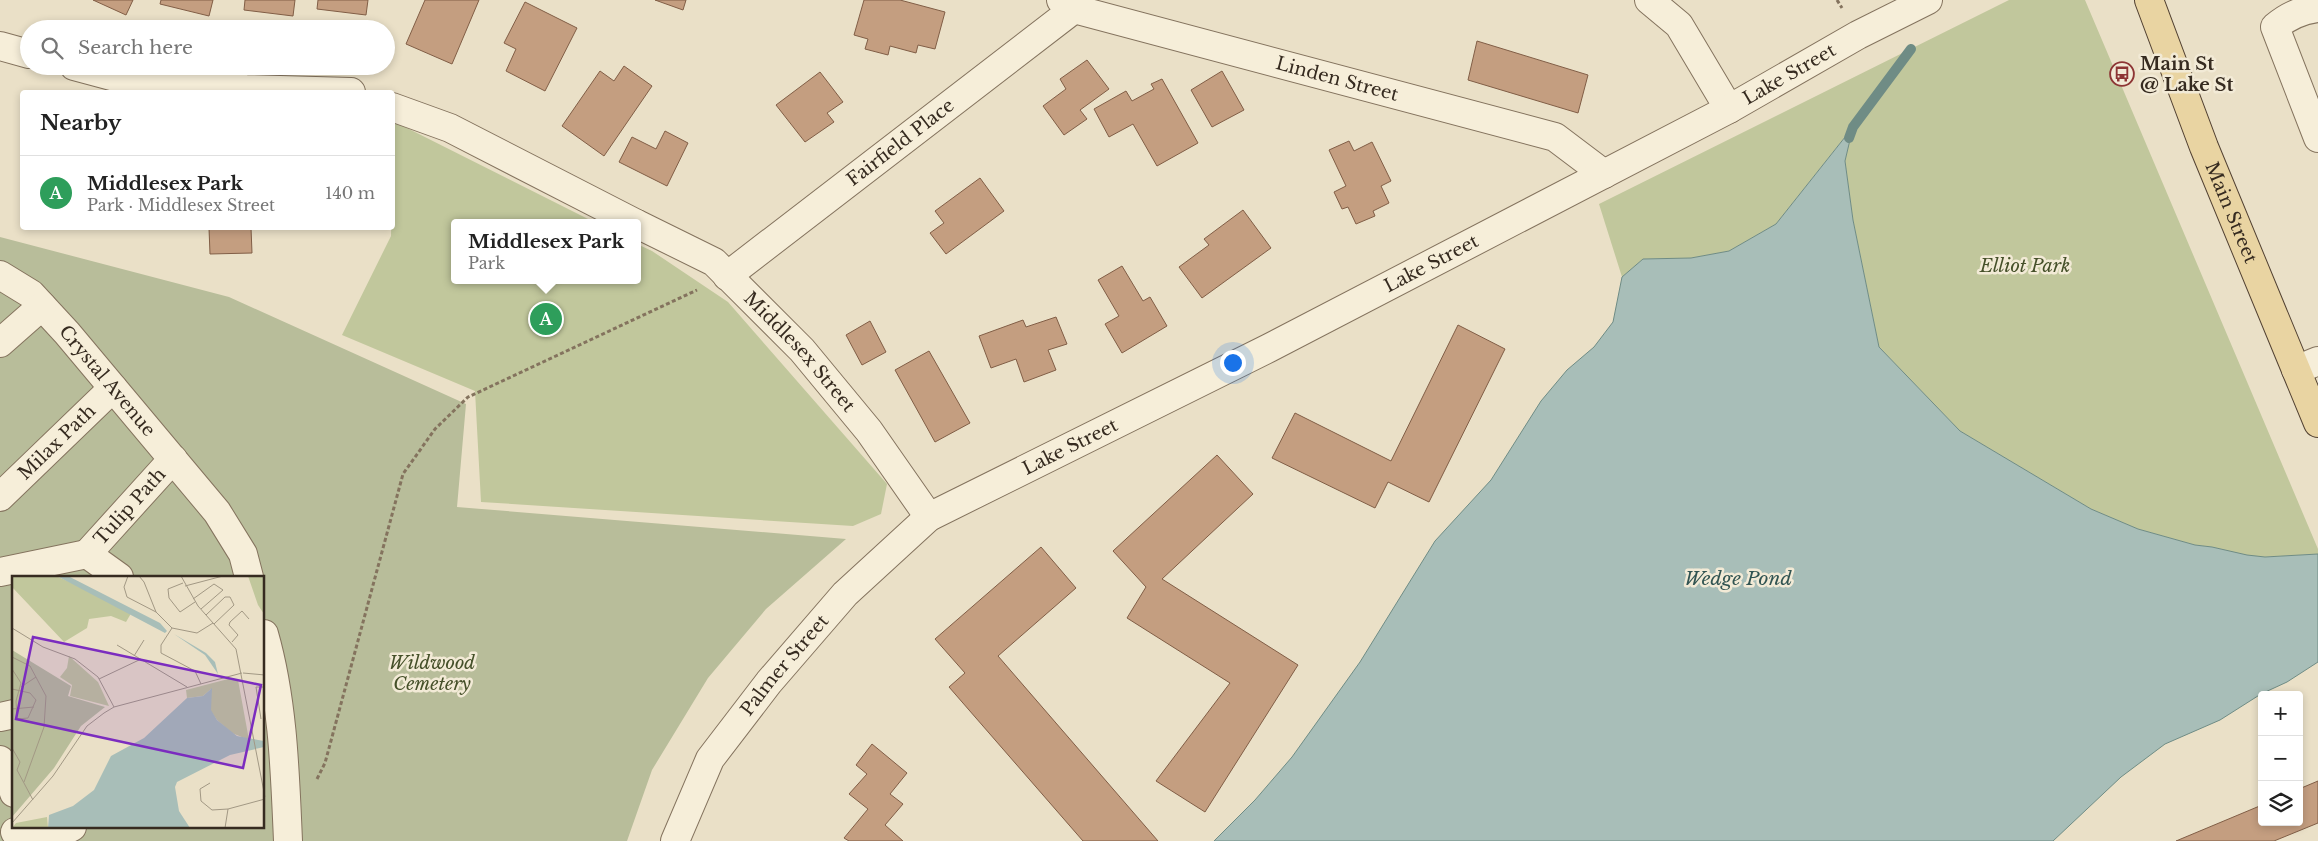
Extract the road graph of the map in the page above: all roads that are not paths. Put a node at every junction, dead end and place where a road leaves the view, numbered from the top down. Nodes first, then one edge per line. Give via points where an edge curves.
1 (1648, 0) edge
2 (1928, 0) edge
3 (2148, 0) edge
4 (1067, 4) edge
5 (2318, 8) edge
6 (0, 46) edge
7 (20, 52) edge
8 (107, 75) edge
9 (281, 90) edge
10 (395, 108) edge
11 (1729, 109) junction
12 (2318, 138) edge
13 (1604, 174) junction
14 (628, 219) edge
15 (641, 226) edge
16 (0, 275) edge
17 (727, 276) junction
18 (42, 306) junction
19 (0, 343) edge
20 (2307, 365) edge
21 (113, 388) junction
22 (2318, 424) edge
23 (173, 459) junction
24 (0, 497) edge
25 (930, 517) junction
26 (87, 554) junction
27 (0, 572) edge
28 (118, 576) edge
29 (249, 576) edge
30 (265, 637) edge
31 (0, 760) edge
32 (12, 786) edge
33 (70, 828) edge
34 (44, 841) edge
35 (288, 841) edge
36 (674, 841) edge

1 - 11 street via 1679,25
2 - 11 street, Lake Street via 1858,35
3 - 20 main road, Main Street via 2204,147
4 - 13 street, Linden Street via 1555,137
4 - 17 street, Fairfield Place
5 - 12 street via 2287,17 2275,27
6 - 7 street
8 - 9 street
10 - 14 street, Middlesex Street via 450,128
11 - 13 street, Lake Street
13 - 25 street, Lake Street via 1269,348
15 - 17 street, Middlesex Street via 714,262
16 - 18 street, Crystal Avenue via 31,294
17 - 25 street, Middlesex Street via 802,350 869,431
18 - 19 street
18 - 21 street, Crystal Avenue
20 - 22 main road, Main Street
21 - 23 street, Crystal Avenue
21 - 24 street, Milax Path
23 - 26 street, Tulip Path
23 - 29 street, Crystal Avenue via 217,512 243,554
25 - 36 street, Palmer Street via 845,594 769,682 710,759
26 - 27 street
26 - 28 street
30 - 35 street via 273,664 284,761
31 - 32 street
33 - 34 street

